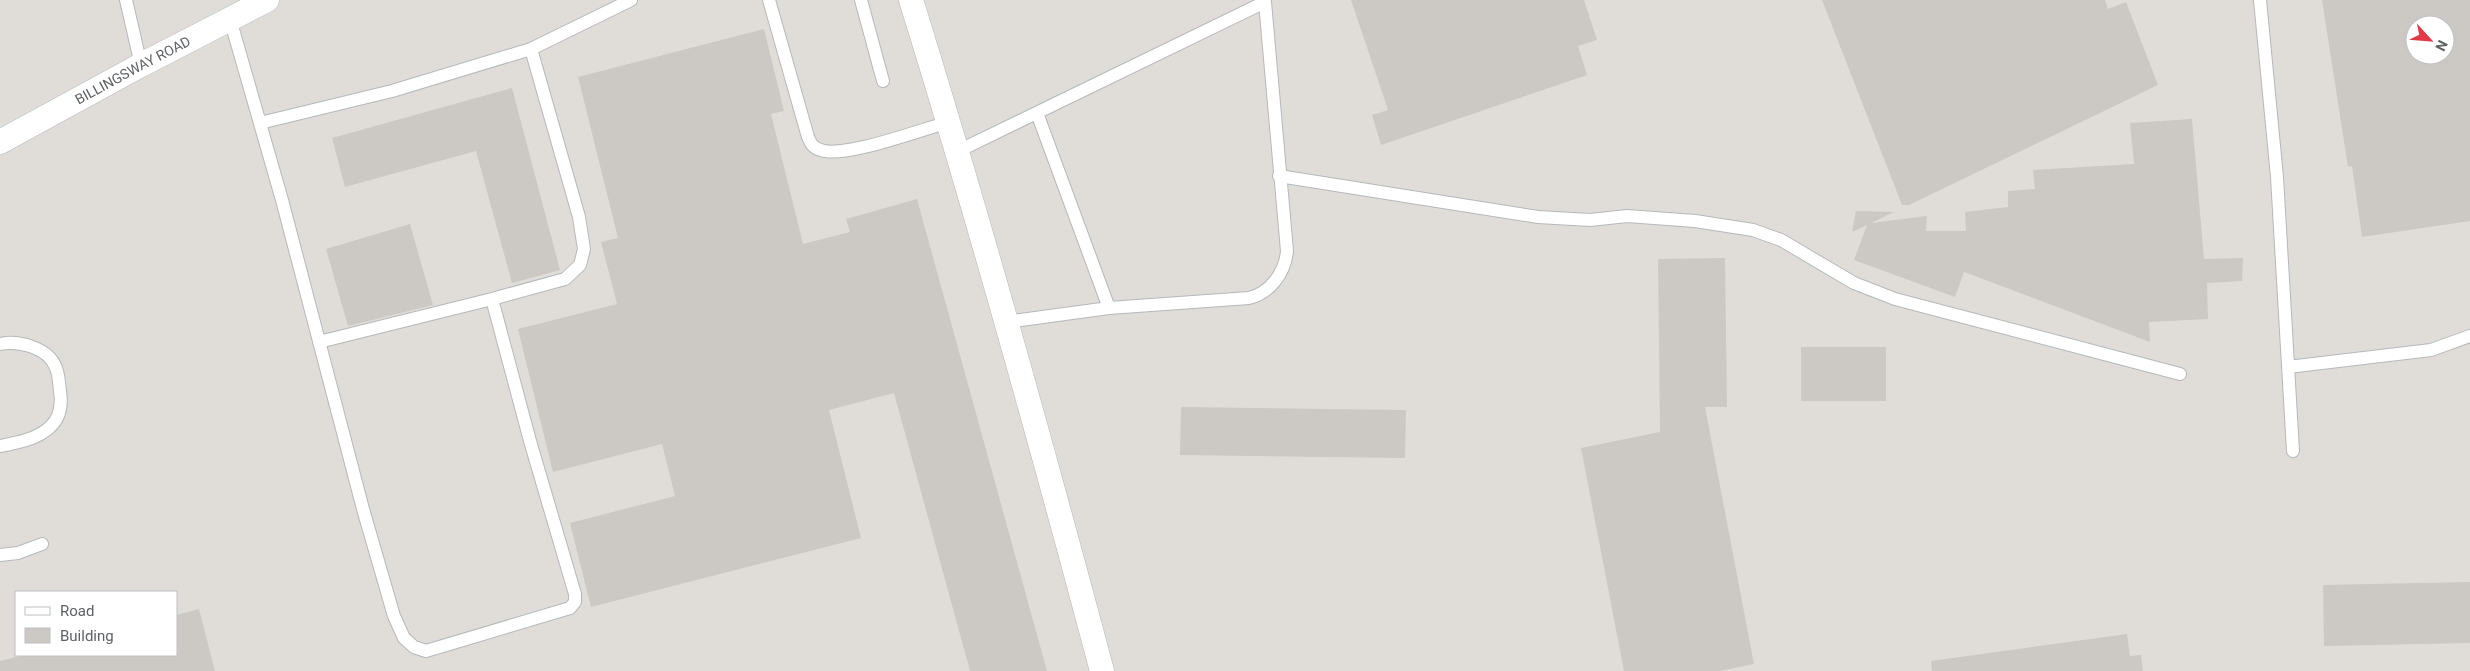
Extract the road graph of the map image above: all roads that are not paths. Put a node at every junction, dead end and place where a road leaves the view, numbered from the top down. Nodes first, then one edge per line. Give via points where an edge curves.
1 (126, 0) edge
2 (631, 0) edge
3 (769, 0) edge
4 (861, 0) edge
5 (911, 0) edge
6 (2260, 0) edge
7 (264, 1) edge
8 (1265, 1) edge
9 (230, 19) junction
10 (531, 49) junction
11 (141, 65) junction
12 (883, 81) dead end
13 (1036, 113) junction
14 (949, 122) junction
15 (260, 123) junction
16 (0, 142) edge
17 (958, 151) junction
18 (1279, 176) junction
19 (492, 300) junction
20 (1110, 308) junction
21 (1006, 322) junction
22 (2470, 336) edge
23 (319, 342) junction
24 (0, 344) edge
25 (2288, 367) junction
26 (2180, 374) dead end
27 (0, 446) edge
28 (2293, 451) dead end
29 (42, 544) dead end
30 (0, 555) edge
31 (1102, 671) edge

1 - 11 lane
2 - 10 lane
3 - 14 lane via 813,146 822,151 851,150
4 - 12 lane
5 - 14 street
6 - 25 lane via 2277,177
7 - 9 street, BILLINGSWAY ROAD
8 - 13 lane
8 - 18 lane
9 - 11 street, BILLINGSWAY ROAD
9 - 15 lane
10 - 15 lane via 392,91
10 - 19 lane via 579,217 584,249 580,265 566,279
11 - 16 street, BILLINGSWAY ROAD
13 - 17 lane
13 - 20 lane
14 - 17 street
15 - 23 lane
17 - 21 street
18 - 20 lane via 1286,265 1277,280 1257,296
18 - 26 lane via 1538,217 1590,220 1626,216 1695,221 1753,230 1781,240 1854,283 1895,299
19 - 23 lane
19 - 23 lane via 575,602 570,608 453,644 426,650 414,647 404,638 394,616
20 - 21 lane
21 - 31 street
22 - 25 lane via 2431,350
24 - 27 lane via 24,343 40,351 56,367 61,400 51,427 36,436
25 - 28 lane
29 - 30 lane via 18,553

